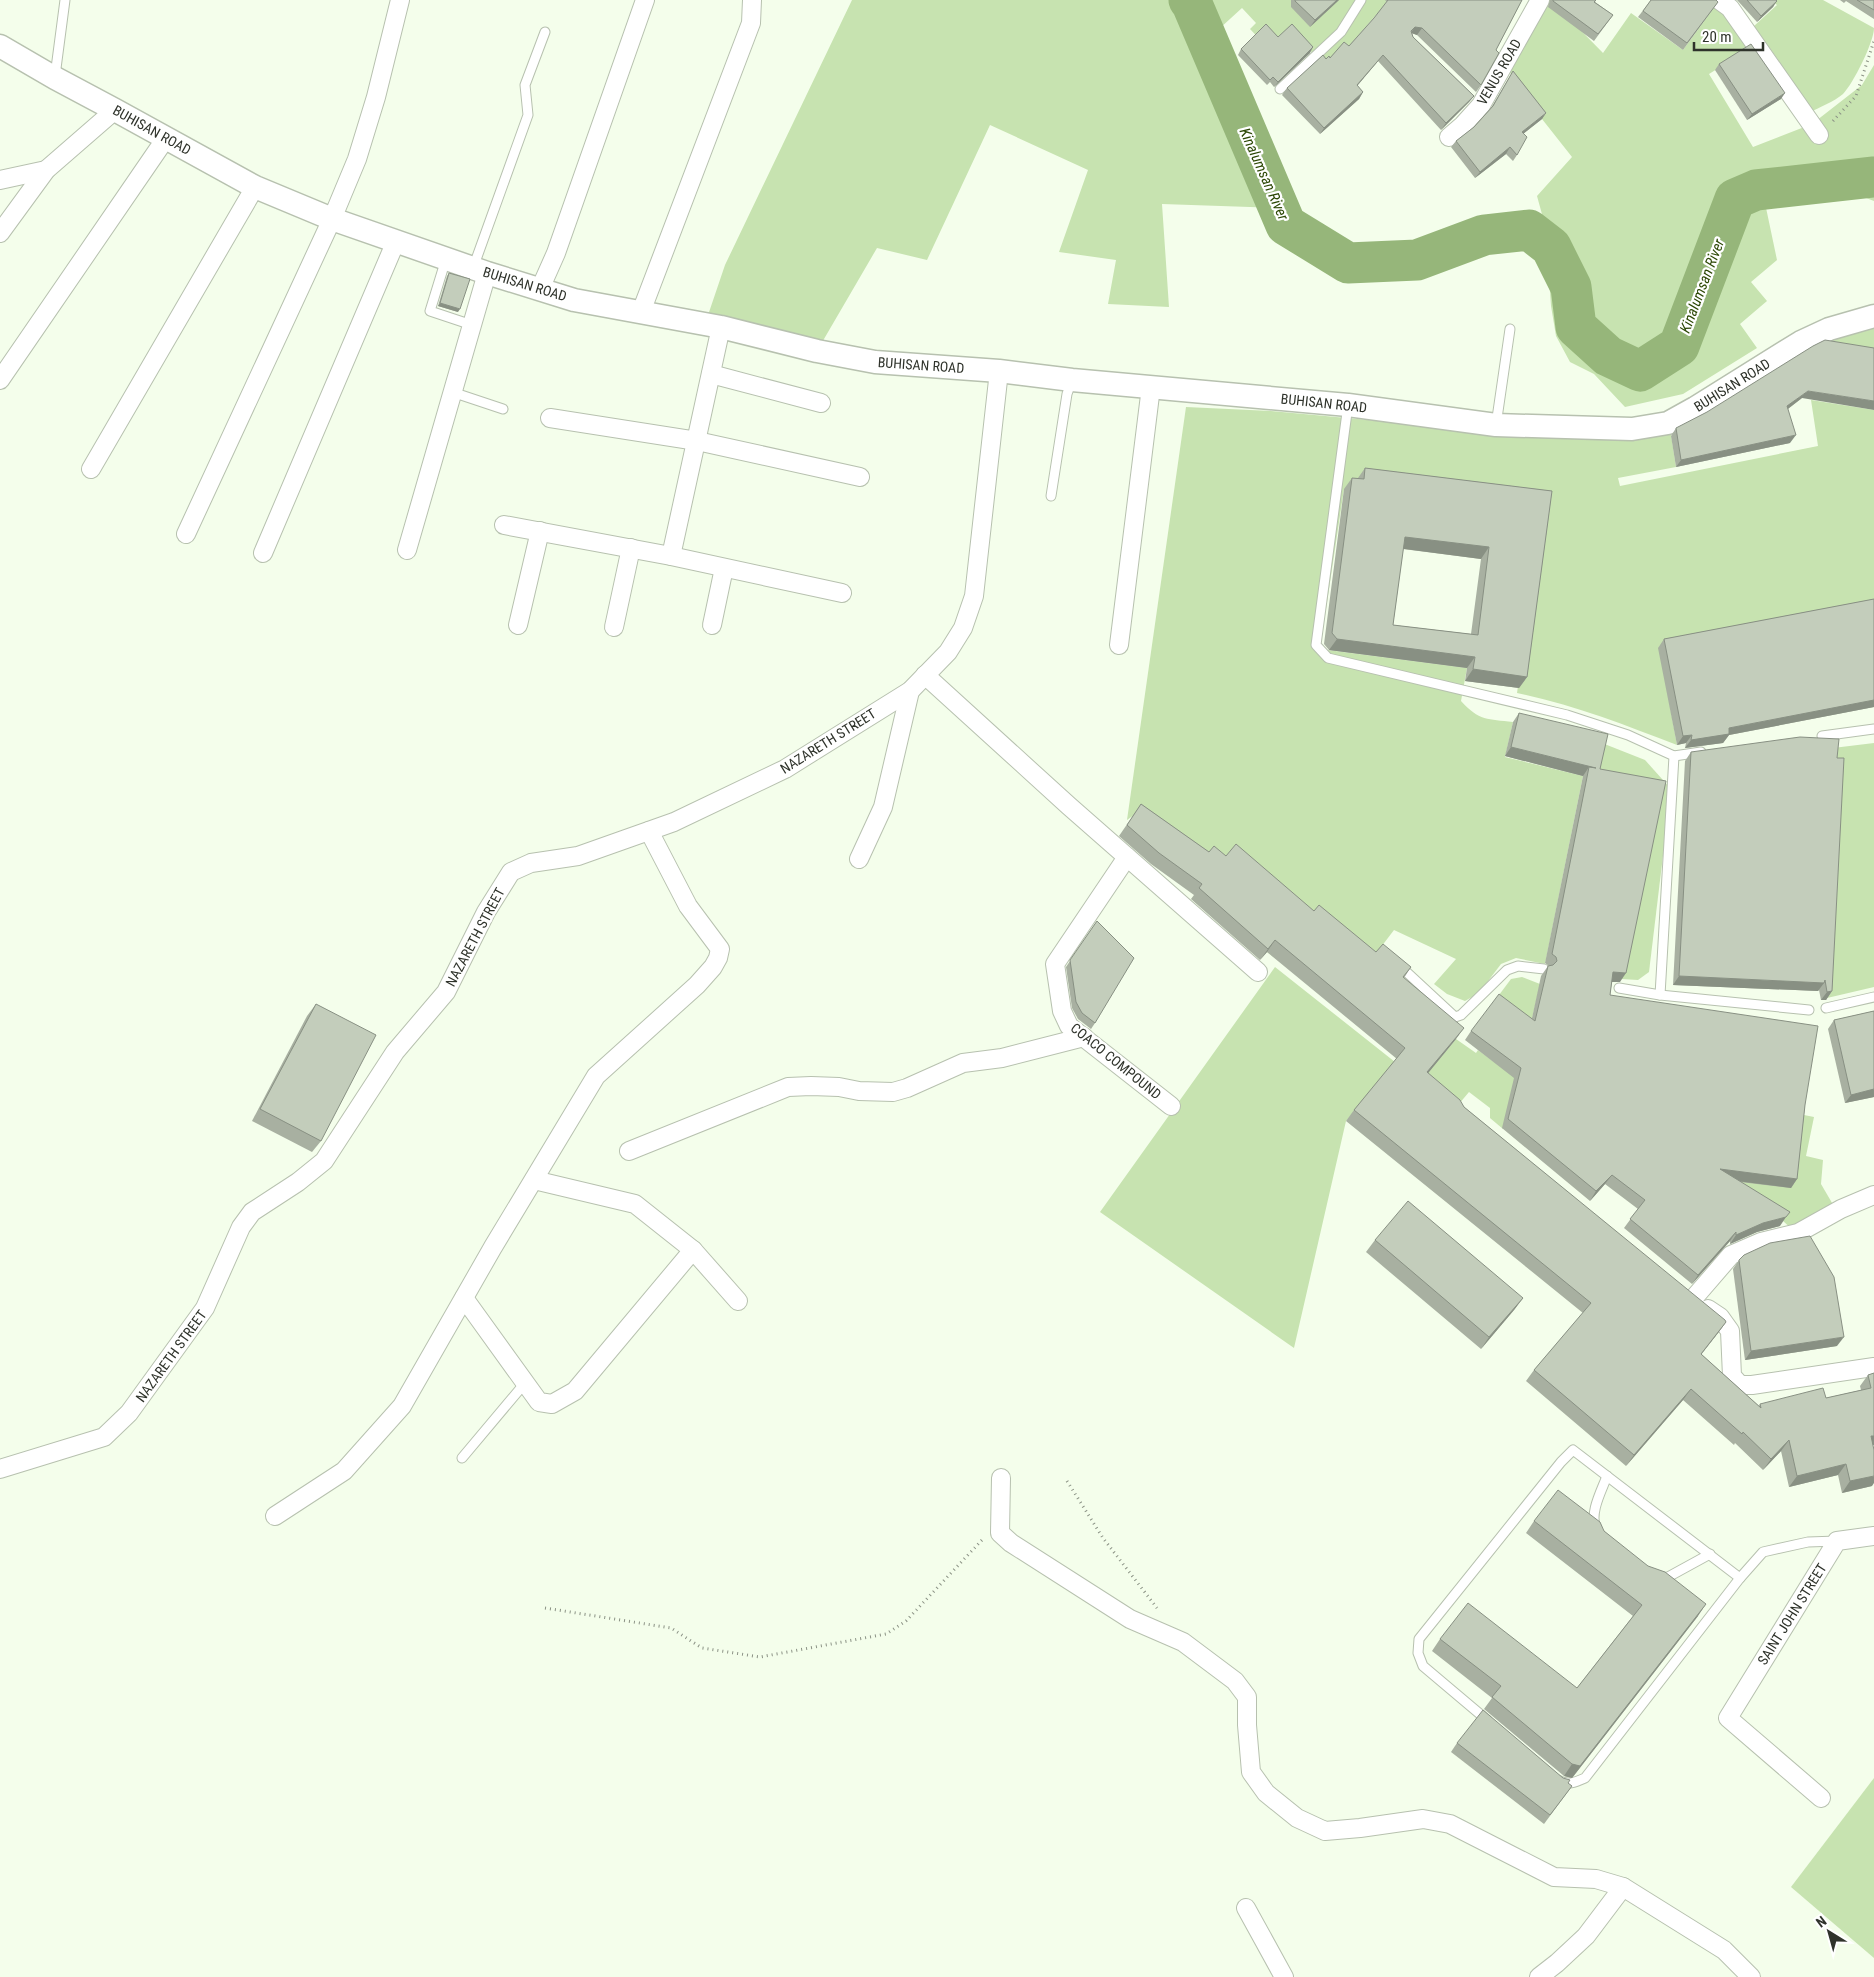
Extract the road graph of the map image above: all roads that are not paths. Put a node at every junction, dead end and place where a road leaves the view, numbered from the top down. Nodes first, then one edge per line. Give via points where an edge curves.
1 (65, 0) edge
2 (400, 0) edge
3 (645, 0) edge
4 (752, 0) edge
5 (1361, 0) edge
6 (1540, 0) edge
7 (1719, 0) edge
8 (545, 32) dead end
9 (2, 51) edge
10 (55, 78) junction
11 (1280, 89) edge
12 (115, 110) junction
13 (1819, 135) road end
14 (1448, 137) dead end
15 (166, 138) junction
16 (46, 170) junction
17 (0, 180) edge
18 (255, 187) junction
19 (332, 219) junction
20 (0, 233) edge
21 (396, 241) junction
22 (446, 259) junction
23 (480, 270) junction
24 (540, 289) junction
25 (641, 312) junction
26 (1874, 316) edge
27 (472, 325) junction
28 (721, 327) junction
29 (1510, 329) dead end
30 (999, 371) junction
31 (711, 374) junction
32 (0, 380) edge
33 (1072, 380) junction
34 (1151, 387) junction
35 (452, 392) junction
36 (821, 403) dead end
37 (1348, 405) junction
38 (503, 409) dead end
39 (550, 418) dead end
40 (1496, 425) junction
41 (697, 441) junction
42 (91, 469) dead end
43 (860, 477) dead end
44 (1051, 496) dead end
45 (504, 525) dead end
46 (540, 531) junction
47 (186, 534) dead end
48 (631, 548) junction
49 (407, 550) dead end
50 (263, 553) dead end
51 (671, 556) junction
52 (724, 568) junction
53 (842, 593) dead end
54 (712, 625) dead end
55 (518, 626) dead end
56 (614, 627) dead end
57 (1119, 645) dead end
58 (925, 676) junction
59 (910, 691) junction
60 (1874, 729) edge
61 (1822, 736) edge
62 (1713, 751) edge
63 (1674, 756) junction
64 (649, 831) junction
65 (1127, 857) junction
66 (859, 859) dead end
67 (1392, 959) edge
68 (1544, 969) dead end
69 (1258, 972) dead end
70 (1619, 988) edge
71 (1660, 995) junction
72 (1874, 997) edge
73 (1826, 1008) edge
74 (1809, 1010) dead end
75 (1084, 1037) junction
76 (1171, 1106) dead end
77 (629, 1151) dead end
78 (534, 1180) junction
79 (1874, 1195) edge
80 (693, 1250) junction
81 (1678, 1286) edge
82 (464, 1298) junction
83 (1693, 1299) junction
84 (738, 1301) dead end
85 (1874, 1367) edge
86 (525, 1383) junction
87 (462, 1458) dead end
88 (0, 1468) edge
89 (1607, 1476) junction
90 (1001, 1478) dead end
91 (275, 1516) dead end
92 (1874, 1536) edge
93 (1600, 1538) edge
94 (1837, 1541) junction
95 (1710, 1554) junction
96 (1650, 1576) edge
97 (1740, 1578) junction
98 (1495, 1727) edge
99 (1554, 1776) edge
100 (1821, 1798) dead end
101 (1622, 1887) junction
102 (1246, 1908) dead end
103 (1284, 1977) edge
104 (1539, 1977) edge
105 (1751, 1977) edge

1 - 10 lane
2 - 19 street via 376,97
3 - 24 street
4 - 25 street via 751,23
5 - 11 lane via 1341,32
6 - 14 street, VENUS ROAD via 1463,125
7 - 13 street via 1730,8
8 - 23 lane via 525,85 528,115
9 - 10 street, BUHISAN ROAD
10 - 12 street, BUHISAN ROAD
12 - 15 street, BUHISAN ROAD
12 - 16 street
15 - 18 street, BUHISAN ROAD
15 - 32 street
16 - 17 street
16 - 20 street
18 - 19 street, BUHISAN ROAD
18 - 42 street
19 - 21 street, BUHISAN ROAD
19 - 47 street
21 - 22 street, BUHISAN ROAD
21 - 50 street
22 - 23 street, BUHISAN ROAD
22 - 27 lane via 430,310
23 - 24 street, BUHISAN ROAD
23 - 27 street
24 - 25 street, BUHISAN ROAD via 574,300
25 - 28 street, BUHISAN ROAD
26 - 40 street, BUHISAN ROAD via 1829,329 1801,342 1668,422 1632,429
27 - 35 street
28 - 30 street, BUHISAN ROAD via 875,362
28 - 31 street
29 - 40 lane
30 - 33 street, BUHISAN ROAD
30 - 58 street, NAZARETH STREET via 974,596 963,628 948,652
31 - 36 street
31 - 41 street
33 - 34 street, BUHISAN ROAD
33 - 44 lane via 1066,394
34 - 37 street, BUHISAN ROAD
34 - 57 street
35 - 38 lane
35 - 49 street
37 - 40 street, BUHISAN ROAD
37 - 63 lane via 1316,645 1328,658 1567,715
39 - 41 street
41 - 43 street
41 - 51 street
45 - 46 street
46 - 48 street
46 - 55 street
48 - 51 street
48 - 56 street
51 - 52 street
52 - 53 street
52 - 54 street
58 - 59 street, NAZARETH STREET
58 - 65 street
59 - 64 street, NAZARETH STREET via 785,769
59 - 66 street via 883,807
60 - 61 lane
62 - 63 lane
63 - 71 lane
64 - 78 street via 688,906 720,948 718,958 697,985 596,1076
64 - 88 street, NAZARETH STREET via 578,856 531,863 511,872 486,912 446,992 395,1052 324,1161 252,1212 205,1308 129,1414 104,1437
65 - 69 street
65 - 75 street, COACO COMPOUND via 1055,964 1062,1011 1069,1026
67 - 68 lane via 1455,1016 1461,1015 1507,970 1518,966
70 - 71 lane
71 - 74 lane
72 - 73 lane
75 - 76 street, COACO COMPOUND
75 - 77 street via 1002,1058 963,1063 900,1090 788,1087
78 - 80 street via 635,1204
78 - 82 street
79 - 83 street via 1798,1232 1761,1242 1731,1256
80 - 84 street
80 - 86 street via 575,1391 552,1404 539,1402
81 - 83 street
82 - 86 street
82 - 91 street via 402,1406 344,1471
83 - 85 street via 1720,1317 1730,1331 1732,1376 1740,1385
86 - 87 lane
89 - 93 lane via 1593,1522
89 - 95 lane
89 - 98 lane via 1573,1450 1419,1639 1418,1653 1423,1666
90 - 101 street via 1000,1533 1130,1620 1183,1642 1235,1681 1246,1697 1251,1772 1266,1793 1296,1818 1324,1831 1422,1819 1450,1824 1554,1877 1596,1879
92 - 94 street
94 - 97 lane via 1808,1542 1764,1552
94 - 100 street, SAINT JOHN STREET via 1728,1718
95 - 96 lane via 1668,1577
95 - 97 lane
97 - 99 lane via 1585,1778 1573,1784 1561,1782
101 - 104 street via 1586,1936
101 - 105 street via 1724,1950
102 - 103 street

